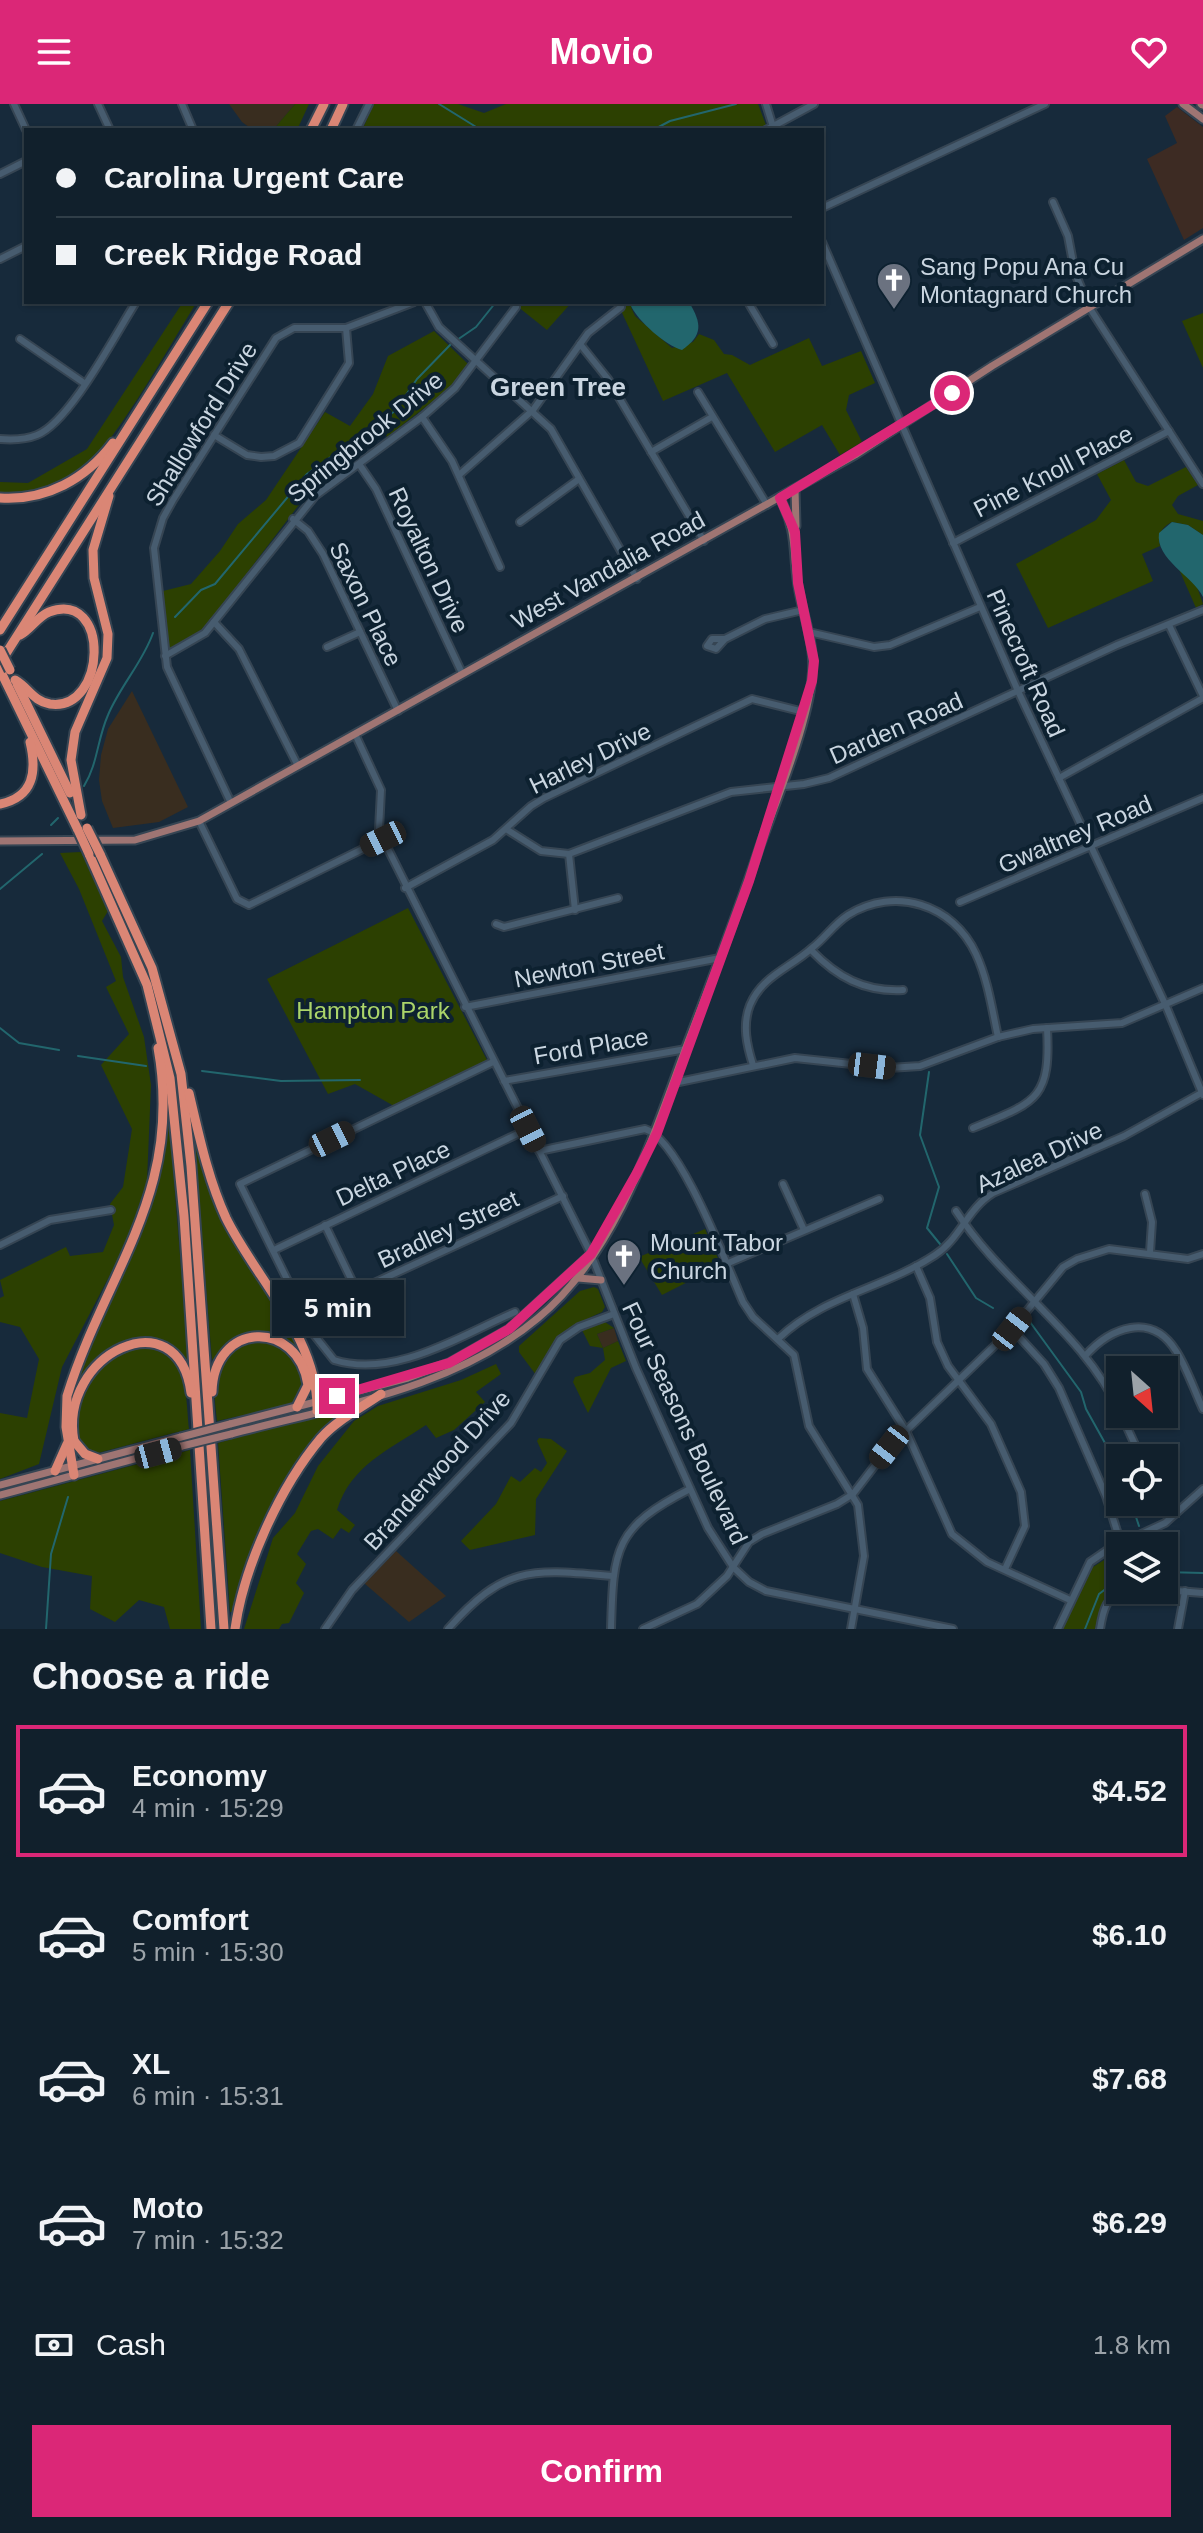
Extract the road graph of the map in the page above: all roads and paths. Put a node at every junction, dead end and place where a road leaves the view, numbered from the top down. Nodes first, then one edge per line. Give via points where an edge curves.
1 (14, 104) edge
2 (98, 104) edge
3 (182, 104) edge
4 (324, 104) edge
5 (343, 104) edge
6 (369, 104) edge
7 (766, 104) edge
8 (814, 104) edge
9 (1045, 104) edge
10 (1183, 104) edge
11 (1203, 119) edge
12 (25, 128) edge
13 (109, 128) edge
14 (192, 128) edge
15 (312, 128) edge
16 (332, 128) edge
17 (357, 128) edge
18 (771, 128) edge
19 (24, 162) edge
20 (0, 174) edge
21 (1053, 202) dead end
22 (824, 207) edge
23 (1203, 239) edge
24 (24, 247) edge
25 (824, 247) edge
26 (0, 259) edge
27 (135, 304) edge
28 (207, 304) edge
29 (228, 304) edge
30 (409, 304) edge
31 (426, 304) edge
32 (749, 304) edge
33 (516, 307) dead end
34 (621, 307) dead end
35 (1089, 307) junction
36 (346, 328) junction
37 (20, 339) dead end
38 (580, 344) junction
39 (773, 344) dead end
40 (476, 361) junction
41 (84, 383) junction
42 (698, 392) dead end
43 (151, 393) junction
44 (533, 410) junction
45 (422, 417) junction
46 (712, 417) junction
47 (902, 425) junction
48 (1169, 431) junction
49 (214, 435) junction
50 (0, 439) edge
51 (651, 452) junction
52 (359, 464) junction
53 (459, 475) junction
54 (579, 479) junction
55 (1203, 484) edge
56 (795, 489) junction
57 (109, 491) junction
58 (0, 498) edge
59 (780, 498) junction
60 (767, 505) junction
61 (293, 519) junction
62 (520, 522) dead end
63 (795, 532) junction
64 (704, 541) junction
65 (953, 543) junction
66 (500, 567) dead end
67 (637, 579) junction
68 (980, 607) junction
69 (803, 610) junction
70 (1203, 610) edge
71 (214, 622) junction
72 (1169, 625) junction
73 (0, 630) edge
74 (360, 632) junction
75 (809, 632) junction
76 (17, 636) junction
77 (725, 639) dead end
78 (327, 647) dead end
79 (0, 650) edge
80 (165, 656) junction
81 (0, 663) edge
82 (462, 673) junction
83 (7, 675) edge
84 (1018, 691) junction
85 (1203, 697) edge
86 (398, 711) junction
87 (804, 712) junction
88 (25, 723) junction
89 (356, 736) junction
90 (298, 766) junction
91 (1059, 778) junction
92 (781, 787) junction
93 (1203, 798) edge
94 (231, 803) junction
95 (0, 804) edge
96 (81, 815) junction
97 (199, 821) junction
98 (83, 829) junction
99 (506, 829) junction
100 (383, 839) junction
101 (0, 841) edge
102 (1091, 846) junction
103 (95, 854) junction
104 (569, 854) junction
105 (405, 888) junction
106 (618, 898) dead end
107 (960, 902) dead end
108 (575, 910) junction
109 (496, 924) dead end
110 (811, 950) junction
111 (720, 958) junction
112 (147, 985) junction
113 (1203, 988) edge
114 (903, 990) dead end
115 (1166, 1006) junction
116 (465, 1007) junction
117 (1047, 1028) junction
118 (998, 1037) junction
119 (686, 1049) junction
120 (178, 1060) junction
121 (493, 1062) junction
122 (753, 1065) junction
123 (504, 1081) junction
124 (674, 1083) junction
125 (1203, 1093) edge
126 (973, 1128) dead end
127 (528, 1129) junction
128 (657, 1133) junction
129 (539, 1151) junction
130 (783, 1184) dead end
131 (1145, 1194) dead end
132 (563, 1196) junction
133 (879, 1199) dead end
134 (111, 1210) dead end
135 (956, 1211) dead end
136 (963, 1223) junction
137 (325, 1225) junction
138 (804, 1230) junction
139 (0, 1245) edge
140 (274, 1250) junction
141 (1150, 1252) junction
142 (591, 1254) junction
143 (1202, 1257) edge
144 (726, 1264) junction
145 (916, 1266) junction
146 (578, 1278) junction
147 (601, 1280) junction
148 (853, 1294) junction
149 (1032, 1303) junction
150 (515, 1312) dead end
151 (614, 1314) junction
152 (1012, 1329) junction
153 (779, 1338) junction
154 (1085, 1356) junction
155 (960, 1382) junction
156 (1106, 1384) edge
157 (381, 1394) junction
158 (317, 1406) junction
159 (297, 1407) junction
160 (1203, 1409) edge
161 (209, 1411) junction
162 (196, 1415) junction
163 (231, 1429) junction
164 (906, 1431) junction
165 (71, 1439) junction
166 (182, 1442) junction
167 (98, 1459) junction
168 (76, 1470) junction
169 (55, 1471) junction
170 (0, 1485) edge
171 (690, 1489) junction
172 (1203, 1489) edge
173 (853, 1494) junction
174 (0, 1495) edge
175 (1178, 1511) edge
176 (1171, 1516) edge
177 (1117, 1532) edge
178 (1147, 1532) edge
179 (1106, 1553) edge
180 (733, 1567) junction
181 (1005, 1569) junction
182 (612, 1576) junction
183 (1178, 1591) edge
184 (1185, 1591) junction
185 (1203, 1593) edge
186 (1070, 1600) junction
187 (1106, 1603) edge
188 (854, 1608) junction
189 (211, 1629) edge
190 (224, 1629) edge
191 (235, 1629) edge
192 (325, 1629) edge
193 (448, 1629) edge
194 (611, 1629) edge
195 (643, 1629) edge
196 (851, 1629) edge
197 (953, 1629) edge
198 (1058, 1629) edge
199 (1100, 1629) edge
200 (1178, 1629) edge

1 - 12 street
2 - 13 street
3 - 14 street
4 - 15 highway
5 - 16 highway
6 - 17 street
7 - 18 street
8 - 18 street
9 - 22 street
10 - 11 main road
19 - 20 street
21 - 35 street
23 - 35 main road, West Vandalia Road
24 - 26 street
25 - 47 street, Pinecroft Road
27 - 41 street
28 - 43 highway
29 - 57 highway
30 - 36 street, Shallowford Drive
31 - 40 street via 439,327
32 - 39 street
33 - 40 street, Springbrook Drive
34 - 38 street
35 - 47 main road, West Vandalia Road
35 - 48 street
36 - 49 street, Shallowford Drive via 294,328 276,338
36 - 49 street via 349,363 299,443 261,457 247,455
37 - 41 street
38 - 44 street
38 - 51 street via 608,379
40 - 44 street
40 - 45 street, Springbrook Drive
41 - 50 street via 59,420 39,435
42 - 46 street
43 - 58 highway via 105,453 80,476 39,495
43 - 73 highway
44 - 53 street
44 - 54 street via 551,429
45 - 52 street, Springbrook Drive
45 - 53 street
46 - 51 street
46 - 60 street
47 - 56 main road, West Vandalia Road
47 - 65 street, Pinecroft Road
48 - 55 street
48 - 65 street, Pine Knoll Place
49 - 80 street, Shallowford Drive via 163,518 154,548
51 - 64 street
52 - 61 street, Springbrook Drive
52 - 82 street, Royalton Drive via 376,489
53 - 66 street
54 - 62 street
54 - 67 street
56 - 59 main road, West Vandalia Road
56 - 63 main road
57 - 76 highway
57 - 96 highway via 93,550 108,634 107,658 75,732 71,760
59 - 60 main road, West Vandalia Road
59 - 63 main road
60 - 64 main road, West Vandalia Road
61 - 71 street, Springbrook Drive
61 - 74 street, Saxon Place via 316,541
63 - 69 main road
64 - 67 main road, West Vandalia Road
65 - 68 street, Pinecroft Road
67 - 82 main road, West Vandalia Road
68 - 75 street via 890,645 874,647
68 - 84 street, Pinecroft Road
69 - 75 main road
69 - 77 street via 765,619
70 - 72 street, Darden Road
71 - 80 street, Springbrook Drive via 193,643
71 - 90 street via 239,649
72 - 84 street, Darden Road
72 - 85 street
74 - 78 street
74 - 86 street, Saxon Place
75 - 87 main road via 813,671
76 - 81 highway
76 - 83 highway via 40,617 62,610 81,617 95,647 86,685 71,699 52,704 37,700
79 - 83 highway, bridge
80 - 94 street, Shallowford Drive
82 - 86 main road, West Vandalia Road
83 - 88 highway
83 - 96 highway
84 - 91 street, Pinecroft Road
84 - 92 street, Darden Road via 829,778
85 - 91 street
86 - 89 main road, West Vandalia Road
87 - 92 main road
87 - 99 street, Harley Drive via 752,699 544,798
88 - 95 highway via 33,756 31,782 17,799
88 - 98 highway
89 - 90 main road, West Vandalia Road
89 - 100 street, Four Seasons Boulevard via 381,790
90 - 94 main road, West Vandalia Road
91 - 102 street, Pinecroft Road
92 - 104 street, Darden Road via 731,792
92 - 111 main road
93 - 102 street, Gwaltney Road
94 - 97 main road, West Vandalia Road
96 - 98 highway
97 - 100 street via 243,903 257,902
97 - 101 main road, West Vandalia Road via 135,840
98 - 103 highway, bridge
99 - 104 street via 541,851
99 - 105 street, Harley Drive
100 - 105 street, Four Seasons Boulevard
102 - 107 street, Gwaltney Road
102 - 115 street, Pinecroft Road
103 - 112 highway
103 - 120 highway via 152,968
104 - 108 street
105 - 116 street, Four Seasons Boulevard
106 - 108 street
108 - 109 street via 504,927
110 - 114 street via 854,983
110 - 118 street via 845,916 877,902 927,905 948,917 975,951
110 - 122 street via 774,975 755,996 745,1022
111 - 116 street, Newton Street
111 - 119 main road
112 - 162 highway via 176,1114
112 - 165 highway via 163,1081 159,1158 145,1214 74,1373 67,1396
113 - 115 street
115 - 117 street via 1122,1023
115 - 125 street, Pinecroft Road
116 - 121 street, Four Seasons Boulevard
117 - 118 street
117 - 126 street via 1049,1069 1043,1085 1014,1111
118 - 122 street via 955,1056 905,1068 814,1058
119 - 123 street, Ford Place
119 - 124 main road
120 - 158 highway via 225,1216 298,1339 315,1382
120 - 161 highway via 189,1135
121 - 123 street, Four Seasons Boulevard
121 - 140 street via 240,1184
122 - 124 street
123 - 127 street, Four Seasons Boulevard
124 - 128 main road
125 - 136 street, Azalea Drive via 1124,1136 993,1193 979,1201
127 - 129 street, Four Seasons Boulevard
127 - 137 street, Delta Place
128 - 129 street via 635,1130
128 - 142 main road
128 - 144 street via 682,1169
129 - 132 street, Four Seasons Boulevard
130 - 138 street
131 - 141 street via 1152,1222
132 - 137 street, Bradley Street via 361,1289
132 - 142 street, Four Seasons Boulevard
133 - 138 street
134 - 139 street via 50,1220
135 - 136 street
136 - 145 street, Azalea Drive via 942,1251
136 - 149 street
137 - 140 street, Delta Place
138 - 144 street
140 - 150 street via 315,1336 334,1360 406,1359
141 - 143 street
141 - 149 street via 1109,1249 1077,1259 1063,1267
142 - 146 main road
142 - 147 street, Four Seasons Boulevard
142 - 158 main road via 528,1315 472,1352
144 - 153 street via 753,1317
145 - 148 street, Azalea Drive
145 - 155 street via 930,1298 937,1342
146 - 147 main road
146 - 157 main road via 540,1317 483,1357
147 - 151 street, Four Seasons Boulevard
148 - 153 street, Azalea Drive via 818,1308
148 - 164 street via 867,1369
149 - 152 street
149 - 154 street
151 - 171 street, Four Seasons Boulevard
151 - 192 street, Branderwood Drive via 560,1340 511,1423 352,1590
152 - 155 street
152 - 177 street via 1059,1388
153 - 173 street via 797,1363 809,1426
154 - 156 street
154 - 160 street via 1113,1331 1147,1329 1176,1351
155 - 164 street
155 - 181 street via 991,1424 1021,1492 1025,1526
157 - 158 main road
157 - 191 highway via 333,1427 308,1458 259,1543
158 - 159 main road
158 - 163 main road
159 - 161 highway via 308,1385 302,1366 284,1345 258,1336 241,1340 216,1362
159 - 163 main road
161 - 190 highway
162 - 165 highway via 186,1372 173,1354 149,1343 133,1343 109,1353 90,1370 73,1415
162 - 189 highway
163 - 166 main road, bridge
164 - 173 street
164 - 181 street via 952,1534 987,1562
165 - 167 highway
165 - 168 highway
165 - 169 highway
166 - 167 main road
166 - 168 main road
167 - 168 main road
168 - 169 main road
168 - 174 main road
169 - 170 main road
171 - 180 street, Four Seasons Boulevard
171 - 182 street via 631,1527
172 - 175 street
173 - 180 street via 762,1534 749,1542
173 - 188 street via 864,1556
176 - 178 street
179 - 186 street via 1090,1562
180 - 188 street, Four Seasons Boulevard via 766,1591
180 - 195 street via 697,1604
181 - 186 street
182 - 193 street via 547,1571 504,1581 481,1594
182 - 194 street
183 - 184 street
184 - 185 street
184 - 200 street
186 - 198 street
187 - 199 street
188 - 196 street
188 - 197 street, Four Seasons Boulevard

